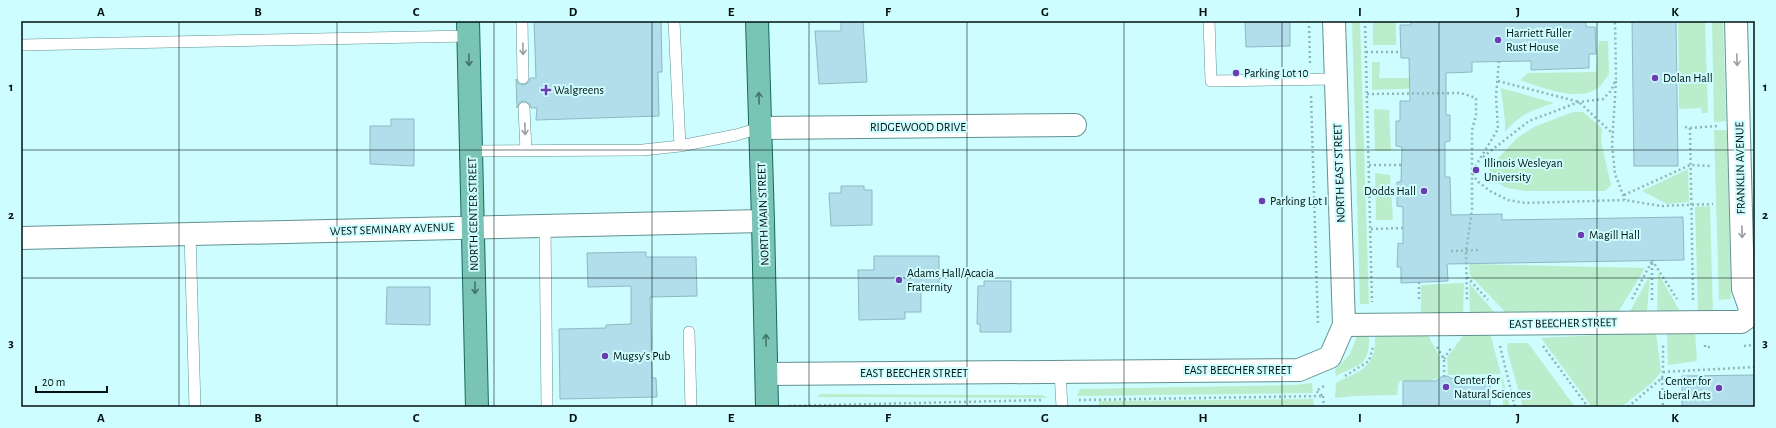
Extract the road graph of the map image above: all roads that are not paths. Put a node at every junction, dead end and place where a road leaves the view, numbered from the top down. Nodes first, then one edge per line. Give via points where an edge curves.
1 (522, 21) edge
2 (674, 21) edge
3 (757, 21) edge
4 (1209, 21) edge
5 (1334, 21) edge
6 (1736, 21) edge
7 (468, 28) edge
8 (21, 45) edge
9 (523, 78) dead end
10 (1336, 80) junction
11 (524, 108) dead end
12 (1075, 124) dead end
13 (760, 128) junction
14 (680, 146) junction
15 (472, 151) junction
16 (526, 151) junction
17 (763, 221) junction
18 (544, 225) junction
19 (473, 227) junction
20 (190, 234) junction
21 (21, 238) edge
22 (1753, 315) edge
23 (1344, 325) junction
24 (689, 332) dead end
25 (1060, 372) junction
26 (767, 374) junction
27 (1062, 403) edge
28 (195, 407) edge
29 (477, 407) edge
30 (547, 407) edge
31 (692, 407) edge
32 (764, 407) edge

1 -> 9 lane
2 - 14 lane
13 -> 3 main road, NORTH MAIN STREET
4 - 10 lane via 1211,81
5 - 10 street, NORTH EAST STREET
6 -> 22 street, FRANKLIN AVENUE via 1743,289
7 - 8 lane
7 -> 15 main road, NORTH CENTER STREET
10 - 23 street, NORTH EAST STREET
11 -> 16 lane
12 - 13 street, RIDGEWOOD DRIVE
13 - 14 lane
13 - 17 main road, NORTH MAIN STREET
14 - 16 lane via 644,150
15 - 16 lane
15 - 19 main road, NORTH CENTER STREET
17 - 18 street, WEST SEMINARY AVENUE
26 -> 17 main road, NORTH MAIN STREET
18 - 19 street, WEST SEMINARY AVENUE
18 - 30 lane
19 - 20 street, WEST SEMINARY AVENUE
19 -> 29 main road, NORTH CENTER STREET
20 - 21 street, WEST SEMINARY AVENUE
20 - 28 lane
22 - 23 street, EAST BEECHER STREET via 1741,322
23 - 25 street, EAST BEECHER STREET via 1330,357 1299,370
24 - 31 lane
25 - 26 street, EAST BEECHER STREET
25 - 27 lane
26 - 32 main road, NORTH MAIN STREET

